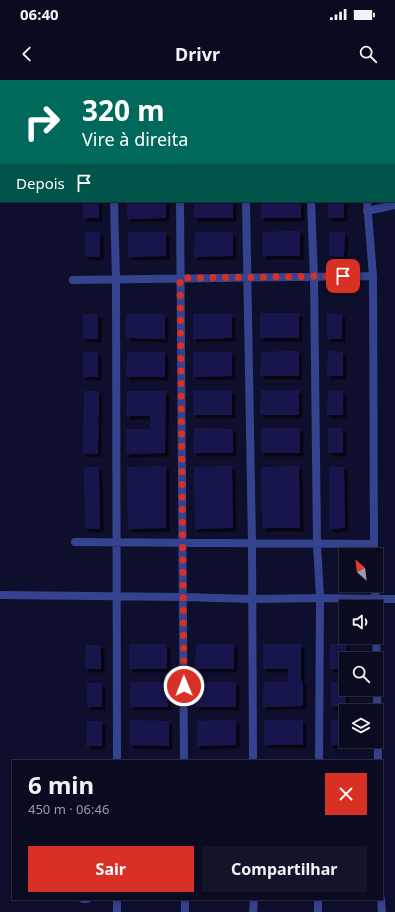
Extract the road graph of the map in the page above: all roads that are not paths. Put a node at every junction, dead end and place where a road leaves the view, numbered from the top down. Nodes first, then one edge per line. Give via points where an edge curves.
1 (114, 202) edge
2 (180, 202) edge
3 (246, 202) edge
4 (311, 202) edge
5 (366, 202) edge
6 (395, 205) edge
7 (366, 211) junction
8 (373, 276) junction
9 (314, 277) junction
10 (180, 278) junction
11 (248, 278) junction
12 (116, 279) junction
13 (73, 280) dead end
14 (75, 542) dead end
15 (117, 542) junction
16 (182, 543) junction
17 (252, 544) junction
18 (318, 544) junction
19 (373, 544) junction
20 (373, 548) edge
21 (0, 595) edge
22 (117, 596) junction
23 (183, 597) junction
24 (320, 598) junction
25 (252, 599) junction
26 (395, 599) edge
27 (342, 600) edge
28 (383, 602) edge
29 (376, 644) edge
30 (117, 760) edge
31 (184, 760) edge
32 (253, 760) edge
33 (319, 760) edge
34 (378, 760) edge
35 (117, 900) edge
36 (185, 900) edge
37 (254, 900) edge
38 (318, 900) edge
39 (381, 900) edge
40 (117, 912) edge
41 (185, 912) edge
42 (252, 912) edge
43 (318, 912) edge
44 (382, 912) edge

1 - 12 street
2 - 10 street
3 - 11 street
4 - 9 street
5 - 7 street
6 - 7 street
7 - 8 street
8 - 9 street
8 - 19 street
9 - 11 street
9 - 18 street
10 - 11 street
10 - 12 street
10 - 16 street
11 - 17 street
12 - 13 street
12 - 15 street
14 - 15 street
15 - 16 street
15 - 22 street
16 - 17 street
16 - 23 street
17 - 18 street
17 - 25 street
18 - 19 street
18 - 24 street
19 - 20 street
21 - 22 street
22 - 23 street
22 - 30 street
23 - 25 street
23 - 31 street
24 - 25 street
24 - 27 street
24 - 33 street
25 - 32 street
26 - 28 street
29 - 34 street
35 - 40 street
36 - 41 street
37 - 42 street
38 - 43 street
39 - 44 street

